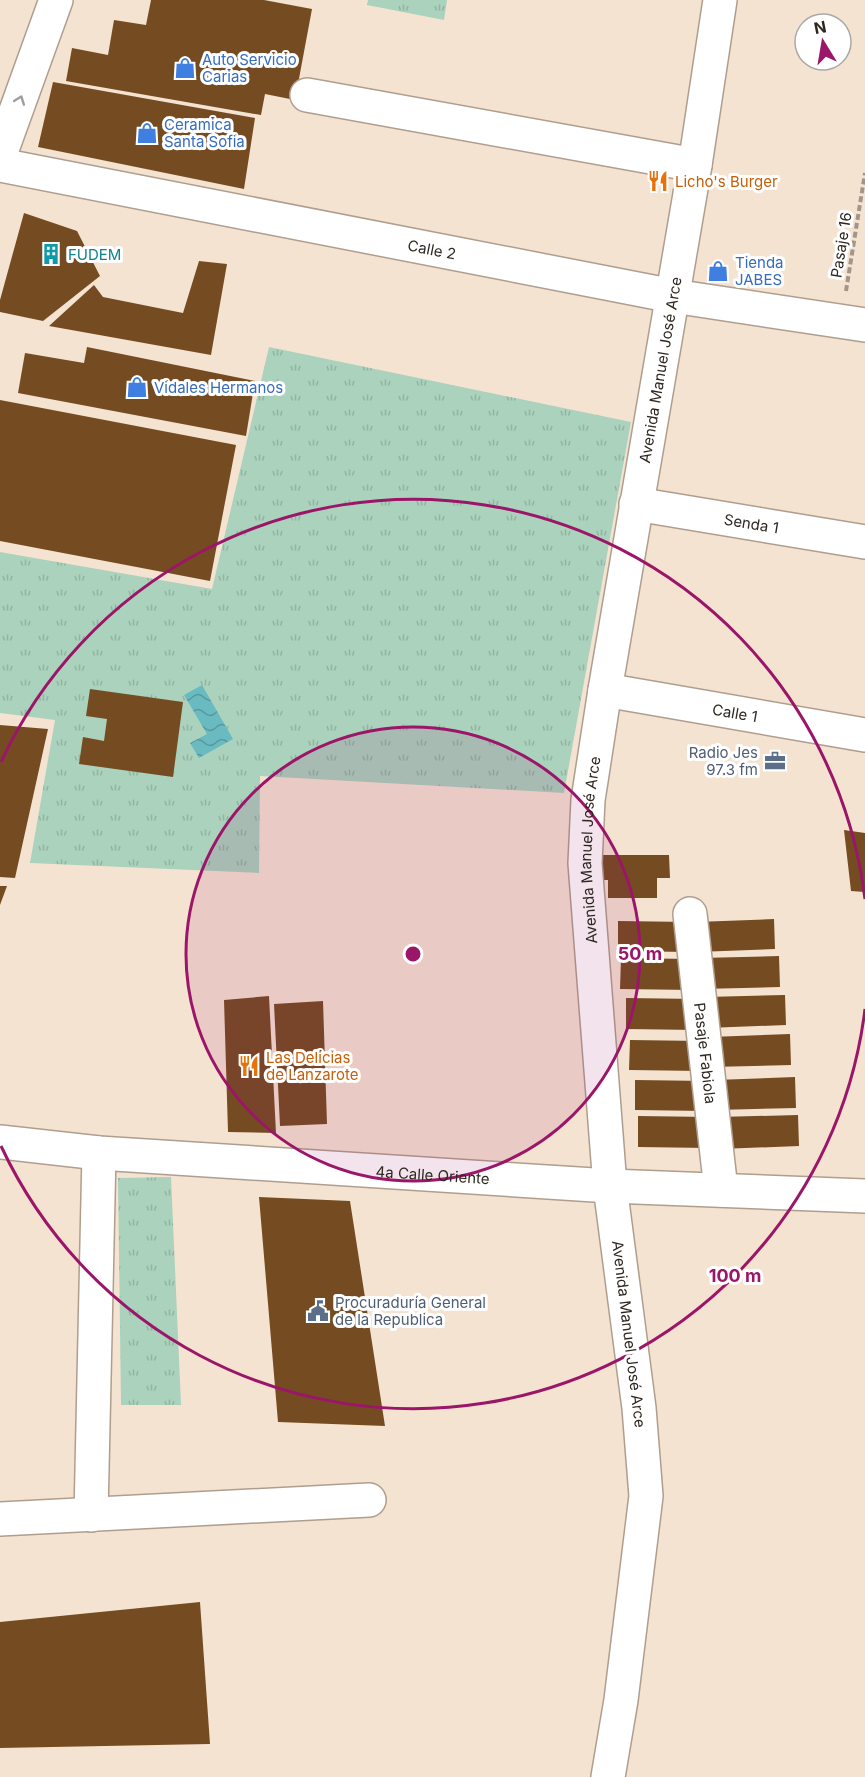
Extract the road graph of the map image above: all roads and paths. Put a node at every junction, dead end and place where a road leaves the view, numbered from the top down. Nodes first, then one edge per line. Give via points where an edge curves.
1 (56, 0) edge
2 (714, 1) edge
3 (307, 95) dead end
4 (0, 156) edge
5 (0, 165) edge
6 (695, 165) junction
7 (865, 173) edge
8 (673, 296) junction
9 (853, 323) edge
10 (636, 504) junction
11 (865, 542) edge
12 (605, 690) junction
13 (865, 735) edge
14 (690, 914) dead end
15 (0, 1142) edge
16 (99, 1153) junction
17 (610, 1186) junction
18 (721, 1190) junction
19 (865, 1196) edge
20 (369, 1500) dead end
21 (91, 1515) junction
22 (0, 1519) edge
23 (608, 1777) edge

4 -> 1 street
2 - 6 street, Avenida Manuel José Arce
3 - 6 street
5 - 8 street, Calle 2
6 - 8 street, Avenida Manuel José Arce
7 - 9 path, Pasaje 16
8 - 9 street, Calle 2
8 - 10 street, Avenida Manuel José Arce
10 - 11 street, Senda 1
10 - 12 street, Avenida Manuel José Arce
12 - 13 street, Calle 1
12 - 17 street, Avenida Manuel José Arce via 588,800 585,863
14 - 18 street, Pasaje Fabiola
15 - 16 street, 4a Calle Oriente
16 - 17 street, 4a Calle Oriente
16 - 21 street
17 - 18 street, 4a Calle Oriente
17 - 23 street, Avenida Manuel José Arce via 639,1408 646,1496
18 - 19 street, 4a Calle Oriente
20 - 21 street
21 - 22 street

